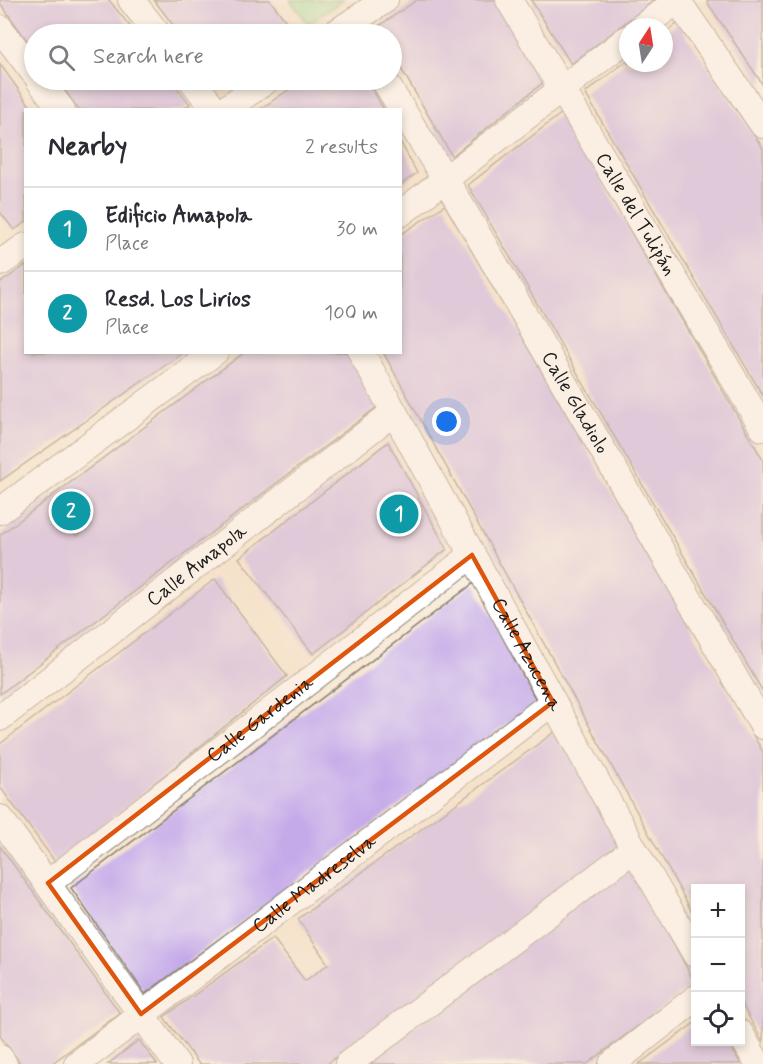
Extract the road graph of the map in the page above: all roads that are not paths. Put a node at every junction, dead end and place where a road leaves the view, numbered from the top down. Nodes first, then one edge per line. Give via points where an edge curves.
1 (131, 0) edge
2 (385, 0) edge
3 (509, 0) edge
4 (678, 0) edge
5 (654, 18) edge
6 (150, 24) edge
7 (355, 24) edge
8 (0, 28) edge
9 (619, 45) edge
10 (24, 60) edge
11 (563, 88) junction
12 (47, 90) edge
13 (200, 90) edge
14 (253, 90) edge
15 (390, 90) edge
16 (60, 108) edge
17 (213, 108) edge
18 (227, 108) edge
19 (401, 108) edge
20 (402, 109) edge
21 (763, 125) edge
22 (445, 179) junction
23 (402, 212) edge
24 (212, 354) edge
25 (362, 354) edge
26 (394, 412) junction
27 (763, 428) edge
28 (0, 511) edge
29 (472, 555) junction
30 (553, 702) junction
31 (0, 718) edge
32 (763, 726) edge
33 (0, 818) edge
34 (634, 849) junction
35 (48, 883) junction
36 (691, 946) edge
37 (691, 1003) edge
38 (141, 1014) junction
39 (745, 1040) edge
40 (0, 1058) edge
41 (4, 1064) edge
42 (77, 1064) edge
43 (177, 1064) edge
44 (348, 1064) edge
45 (612, 1064) edge
46 (758, 1064) edge

1 - 6 street
2 - 7 street
3 - 11 street, Calle del Tulipán
4 - 5 street
4 - 21 street
8 - 10 street
9 - 11 street
11 - 22 street
11 - 27 street, Calle del Tulipán
12 - 16 street
13 - 17 street
14 - 18 street
15 - 19 street, Calle Gladiolo
20 - 22 street, Calle Gladiolo
22 - 23 street
22 - 32 street, Calle Gladiolo
24 - 28 street
25 - 26 street, Calle Azucena
26 - 29 street, Calle Azucena
26 - 31 street, Calle Amapola
29 - 30 street, Calle Azucena
29 - 35 street, Calle Gardenia
30 - 34 street, Calle Azucena
30 - 38 street, Calle Madreselva
33 - 35 street
34 - 36 street, Calle Azucena
34 - 44 street
35 - 38 street
37 - 45 street
38 - 42 street, Calle Madreselva
38 - 43 street
39 - 46 street
40 - 41 street

